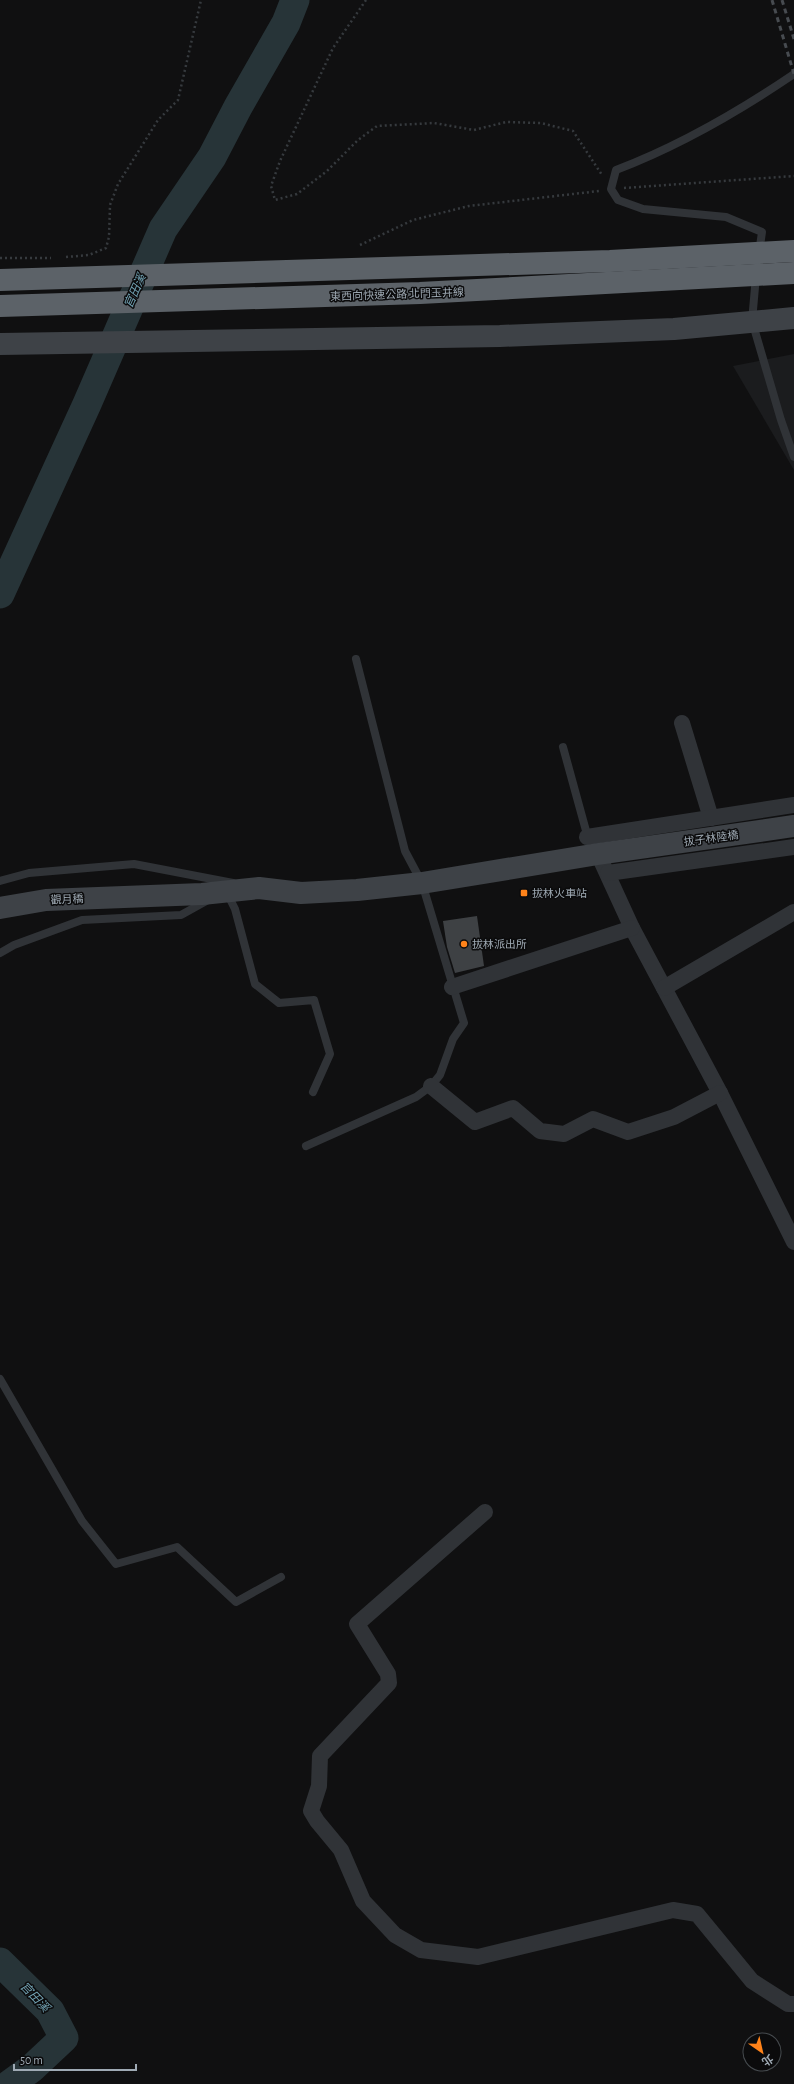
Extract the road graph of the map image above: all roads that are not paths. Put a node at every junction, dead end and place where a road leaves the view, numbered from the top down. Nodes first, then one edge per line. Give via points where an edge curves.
1 (794, 74) edge
2 (794, 251) edge
3 (794, 273) edge
4 (0, 280) edge
5 (0, 306) edge
6 (794, 318) edge
7 (752, 321) junction
8 (0, 344) edge
9 (794, 456) edge
10 (356, 659) dead end
11 (682, 723) dead end
12 (563, 746) dead end
13 (794, 805) edge
14 (711, 818) junction
15 (794, 826) edge
16 (593, 846) junction
17 (794, 847) edge
18 (608, 873) junction
19 (0, 882) edge
20 (422, 883) junction
21 (259, 888) junction
22 (226, 891) junction
23 (0, 908) edge
24 (794, 912) edge
25 (632, 928) junction
26 (0, 953) edge
27 (452, 988) junction
28 (664, 988) junction
29 (431, 1086) junction
30 (313, 1092) dead end
31 (720, 1093) junction
32 (306, 1146) dead end
33 (794, 1242) edge
34 (0, 1380) edge
35 (485, 1512) dead end
36 (281, 1577) dead end
37 (794, 2004) edge

1 - 7 lane via 762,96 659,153 616,170 611,189 618,200 642,209 726,217 762,232
2 - 4 highway via 633,260
3 - 5 highway, 東西向快速公路 北門玉井線 via 420,293
6 - 7 main road
7 - 8 main road via 674,329 500,336
7 - 9 lane via 778,413
10 - 20 lane via 405,851
11 - 14 street
12 - 16 lane
13 - 14 street
14 - 16 street
15 - 16 main road, 拔子林陸橋 via 628,851
16 - 18 street
16 - 20 main road, 拔子林陸橋
17 - 18 street
18 - 25 street
19 - 21 lane via 29,873 134,864
20 - 21 main road, 觀月穚 via 300,893
20 - 27 lane
21 - 22 main road, 觀月穚
22 - 23 main road, 觀月穚 via 46,900
22 - 26 lane via 181,915 82,920 14,945
22 - 30 lane via 235,909 255,984 279,1003 314,1000 330,1054
24 - 28 street
25 - 27 street
25 - 28 street
27 - 29 lane via 464,1023 453,1039 440,1075
28 - 31 street
29 - 31 street via 475,1122 513,1108 540,1131 564,1134 593,1119 628,1132 674,1117
29 - 32 lane via 416,1097
31 - 33 street
34 - 36 lane via 82,1521 116,1564 177,1547 236,1602
35 - 37 street via 356,1624 388,1674 389,1684 320,1756 319,1786 311,1811 341,1850 363,1901 395,1935 421,1950 478,1957 674,1910 697,1914 752,1981 788,2004

